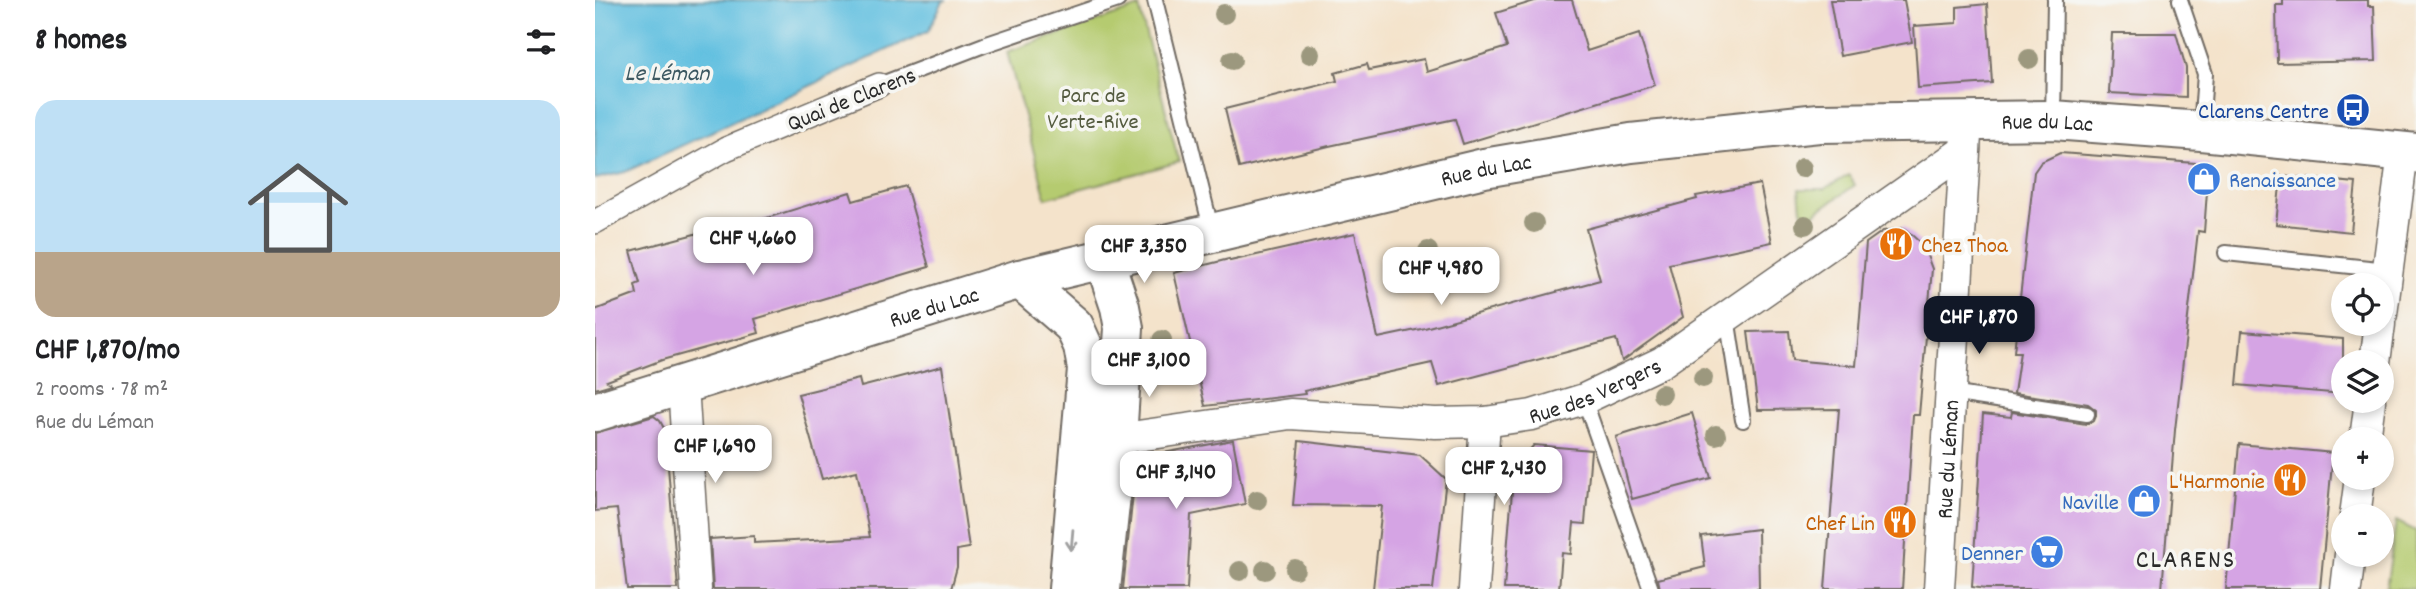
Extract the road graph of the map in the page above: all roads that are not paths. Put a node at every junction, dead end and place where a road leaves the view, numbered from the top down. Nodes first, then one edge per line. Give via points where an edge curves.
1 (1118, 0) edge
2 (1155, 0) edge
3 (2055, 0) edge
4 (2181, 0) edge
5 (879, 85) joint
6 (2053, 120) junction
7 (2201, 131) junction
8 (1966, 135) junction
9 (2412, 154) edge
10 (595, 222) edge
11 (1212, 233) junction
12 (2226, 253) dead end
13 (1104, 259) junction
14 (2388, 270) junction
15 (2388, 273) edge
16 (1020, 279) junction
17 (1727, 317) junction
18 (683, 385) junction
19 (1951, 393) junction
20 (1584, 399) junction
21 (595, 412) edge
22 (2087, 414) dead end
23 (1743, 420) dead end
24 (1485, 422) junction
25 (1117, 439) junction
26 (2349, 567) edge
27 (697, 589) edge
28 (1068, 589) edge
29 (1101, 589) edge
30 (1474, 589) edge
31 (1651, 589) edge
32 (1940, 589) edge
33 (2346, 589) edge

1 - 5 lane, Quai de Clarens
2 - 11 lane
3 - 6 lane
4 - 7 lane via 2205,74
5 - 10 street, Quai de Clarens via 726,149
6 - 7 main road, Rue du Lac
6 - 8 main road, Rue du Lac
7 - 9 main road, Rue du Lac
8 - 11 main road, Rue du Lac via 1819,123 1631,143 1484,168
8 - 17 street, Rue des Vergers
8 - 19 street, Rue du Léman
9 - 14 street
11 - 13 main road, Rue du Lac
12 - 14 lane
13 - 16 main road, Rue du Lac
13 - 25 main road via 1124,328
14 - 15 street
16 - 18 main road, Rue du Lac
16 -> 28 main road via 1074,326 1087,369
17 - 20 street, Rue des Vergers via 1663,362
17 - 23 lane
18 - 21 main road, Rue du Lac
18 - 27 street
19 - 22 lane
19 - 32 street, Rue du Léman
20 - 24 street, Rue des Vergers via 1532,415
20 - 31 lane
24 - 25 street, Rue des Vergers via 1435,424 1290,414
24 - 30 street
25 - 29 main road
26 - 33 street

